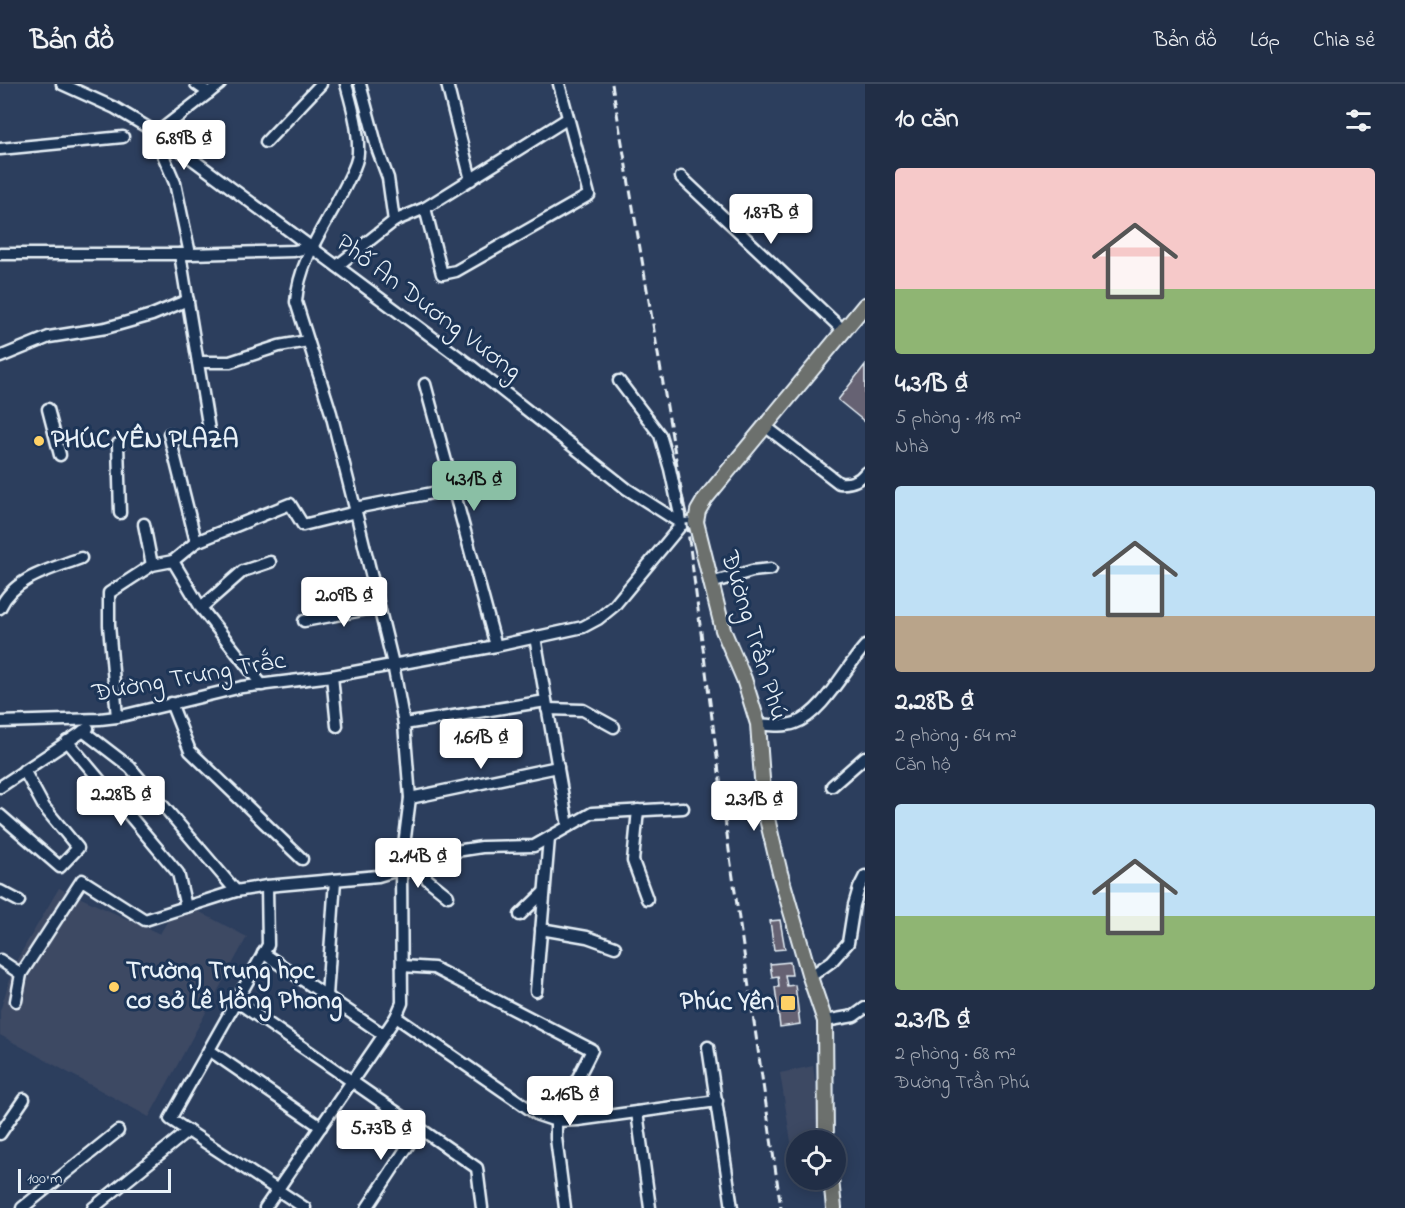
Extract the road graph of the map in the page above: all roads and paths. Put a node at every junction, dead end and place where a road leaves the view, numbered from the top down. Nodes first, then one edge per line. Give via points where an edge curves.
1 (62, 84) edge
2 (196, 84) edge
3 (220, 84) edge
4 (321, 84) edge
5 (346, 84) edge
6 (360, 84) edge
7 (447, 84) edge
8 (559, 84) edge
9 (209, 93) junction
10 (567, 119) junction
11 (159, 135) junction
12 (123, 137) dead end
13 (266, 142) dead end
14 (0, 149) edge
15 (378, 151) junction
16 (358, 153) junction
17 (681, 177) dead end
18 (471, 180) junction
19 (425, 208) junction
20 (394, 221) junction
21 (311, 247) junction
22 (0, 254) edge
23 (185, 254) junction
24 (338, 266) junction
25 (188, 300) junction
26 (865, 305) edge
27 (844, 331) junction
28 (308, 341) junction
29 (0, 357) edge
30 (198, 362) junction
31 (619, 381) dead end
32 (424, 384) dead end
33 (48, 409) dead end
34 (765, 426) junction
35 (208, 430) dead end
36 (169, 434) dead end
37 (117, 444) dead end
38 (60, 455) dead end
39 (865, 473) edge
40 (453, 489) junction
41 (356, 510) junction
42 (120, 513) dead end
43 (689, 523) junction
44 (144, 524) dead end
45 (196, 542) junction
46 (81, 558) dead end
47 (173, 561) junction
48 (270, 562) dead end
49 (152, 565) junction
50 (771, 569) dead end
51 (711, 583) junction
52 (379, 607) junction
53 (0, 608) edge
54 (201, 608) junction
55 (304, 621) dead end
56 (535, 636) junction
57 (496, 646) junction
58 (865, 646) edge
59 (393, 664) junction
60 (332, 676) junction
61 (262, 685) junction
62 (171, 703) junction
63 (547, 705) junction
64 (117, 717) junction
65 (100, 719) junction
66 (0, 722) edge
67 (404, 724) junction
68 (758, 724) junction
69 (337, 726) dead end
70 (614, 727) dead end
71 (83, 731) junction
72 (67, 741) junction
73 (865, 757) edge
74 (558, 767) junction
75 (24, 770) junction
76 (832, 786) dead end
77 (0, 787) edge
78 (410, 798) junction
79 (683, 808) dead end
80 (638, 810) junction
81 (0, 815) edge
82 (568, 826) junction
83 (549, 837) junction
84 (302, 859) dead end
85 (420, 860) junction
86 (401, 869) junction
87 (865, 876) edge
88 (335, 880) junction
89 (267, 886) junction
90 (0, 891) edge
91 (236, 891) junction
92 (544, 892) junction
93 (448, 896) dead end
94 (646, 899) dead end
95 (20, 901) dead end
96 (186, 907) junction
97 (520, 915) dead end
98 (541, 929) junction
99 (615, 947) dead end
100 (263, 953) junction
101 (0, 960) edge
102 (402, 966) junction
103 (21, 974) junction
104 (810, 977) junction
105 (536, 991) dead end
106 (327, 996) junction
107 (16, 1001) dead end
108 (236, 1001) junction
109 (865, 1008) edge
110 (396, 1017) junction
111 (825, 1021) junction
112 (384, 1035) junction
113 (708, 1047) dead end
114 (209, 1050) junction
115 (351, 1082) junction
116 (24, 1099) dead end
117 (717, 1101) junction
118 (636, 1112) junction
119 (556, 1121) junction
120 (321, 1126) junction
121 (419, 1129) junction
122 (826, 1130) edge
123 (118, 1131) dead end
124 (188, 1131) junction
125 (0, 1134) edge
126 (278, 1190) junction
127 (832, 1190) edge
128 (22, 1208) edge
129 (93, 1208) edge
130 (265, 1208) edge
131 (305, 1208) edge
132 (367, 1208) edge
133 (482, 1208) edge
134 (565, 1208) edge
135 (650, 1208) edge
136 (732, 1208) edge
137 (834, 1208) edge

1 - 11 street via 115,108
2 - 9 street
3 - 9 street
4 - 13 street
5 - 16 street via 356,119
6 - 15 street
7 - 18 street
8 - 10 street
9 - 11 street
10 - 18 street
10 - 19 street via 589,195 456,270 442,274
11 - 21 street
11 - 23 street via 175,183
12 - 14 street
15 - 16 street
15 - 20 street via 388,178
16 - 21 street via 342,192
17 - 27 street
18 - 19 street
19 - 20 street
20 - 24 street
21 - 23 street, Phố An Dương Vương via 294,251
21 - 24 street, Phố An Dương Vương
21 - 28 street via 296,302
22 - 23 street, Phố An Dương Vương
23 - 25 street
24 - 43 street, Phố An Dương Vương via 627,489
25 - 29 street via 106,328 49,337
25 - 30 street
26 - 27 main road, Đường Trần Phú
27 - 34 main road, Đường Trần Phú
28 - 30 street via 230,362
28 - 41 street
30 - 35 street
31 - 43 street via 660,435
32 - 40 street
33 - 38 street
34 - 39 street via 839,483 850,484
34 - 43 main road, Đường Trần Phú
36 - 45 street
37 - 42 street
40 - 41 street
40 - 57 street
41 - 45 street via 303,525 290,504
41 - 52 street
43 - 51 main road, Đường Trần Phú
43 - 56 street, Đường Trưng Trắc via 598,619 583,627
44 - 49 street
45 - 47 street
46 - 53 street via 27,579 7,593
47 - 49 street
47 - 54 street
48 - 54 street via 243,571
49 - 64 street via 109,593
50 - 51 street
51 - 68 main road, Đường Trần Phú via 723,630
52 - 55 street
52 - 59 street
54 - 61 street
56 - 57 street, Đường Trưng Trắc
56 - 63 street
57 - 59 street, Đường Trưng Trắc
58 - 68 street via 808,716 785,725
59 - 60 street, Đường Trưng Trắc
59 - 67 street
60 - 61 street, Đường Trưng Trắc
60 - 69 street
61 - 62 street, Đường Trưng Trắc
62 - 64 street, Đường Trưng Trắc
62 - 84 street via 190,751
63 - 67 street
63 - 70 street via 583,710
63 - 74 street
64 - 65 street, Đường Trưng Trắc
65 - 66 street, Đường Trưng Trắc
65 - 71 street
67 - 78 street
68 - 104 main road, Đường Trần Phú via 764,806
71 - 72 street
71 - 91 street via 130,767
72 - 75 street
72 - 96 street via 178,873
73 - 76 street
74 - 78 street
74 - 82 street
75 - 77 street
75 - 81 street via 44,807 78,848 60,867
78 - 86 street
79 - 80 street
80 - 82 street via 592,813
80 - 94 street via 633,861
82 - 83 street
83 - 85 street via 534,846 473,848
83 - 92 street
85 - 86 street
85 - 93 street via 427,879
86 - 88 street via 378,876
86 - 102 street
87 - 104 street via 854,904 848,943
88 - 89 street
88 - 106 street
89 - 91 street
89 - 100 street via 268,945
90 - 95 street
91 - 96 street
92 - 97 street
92 - 98 street
96 - 103 street via 145,920 82,880
98 - 99 street via 587,937
98 - 105 street
100 - 106 street
100 - 108 street
101 - 103 street
102 - 110 street via 402,1003
102 - 119 street via 434,968 592,1050
103 - 107 street
104 - 111 main road, Đường Trần Phú
106 - 112 street
108 - 114 street
108 - 115 street
109 - 111 street via 854,1016
110 - 112 street
110 - 119 street via 538,1115
111 - 122 main road, Đường Trần Phú
112 - 115 street
113 - 117 street
114 - 120 street
114 - 124 street via 170,1119
115 - 120 street
115 - 121 street
116 - 125 street
117 - 118 street
117 - 136 street
118 - 119 street
118 - 135 street
119 - 134 street
120 - 126 street
121 - 132 street
121 - 133 street via 477,1168
123 - 128 street
124 - 126 street
124 - 129 street
126 - 130 street
126 - 131 street
127 - 137 main road

